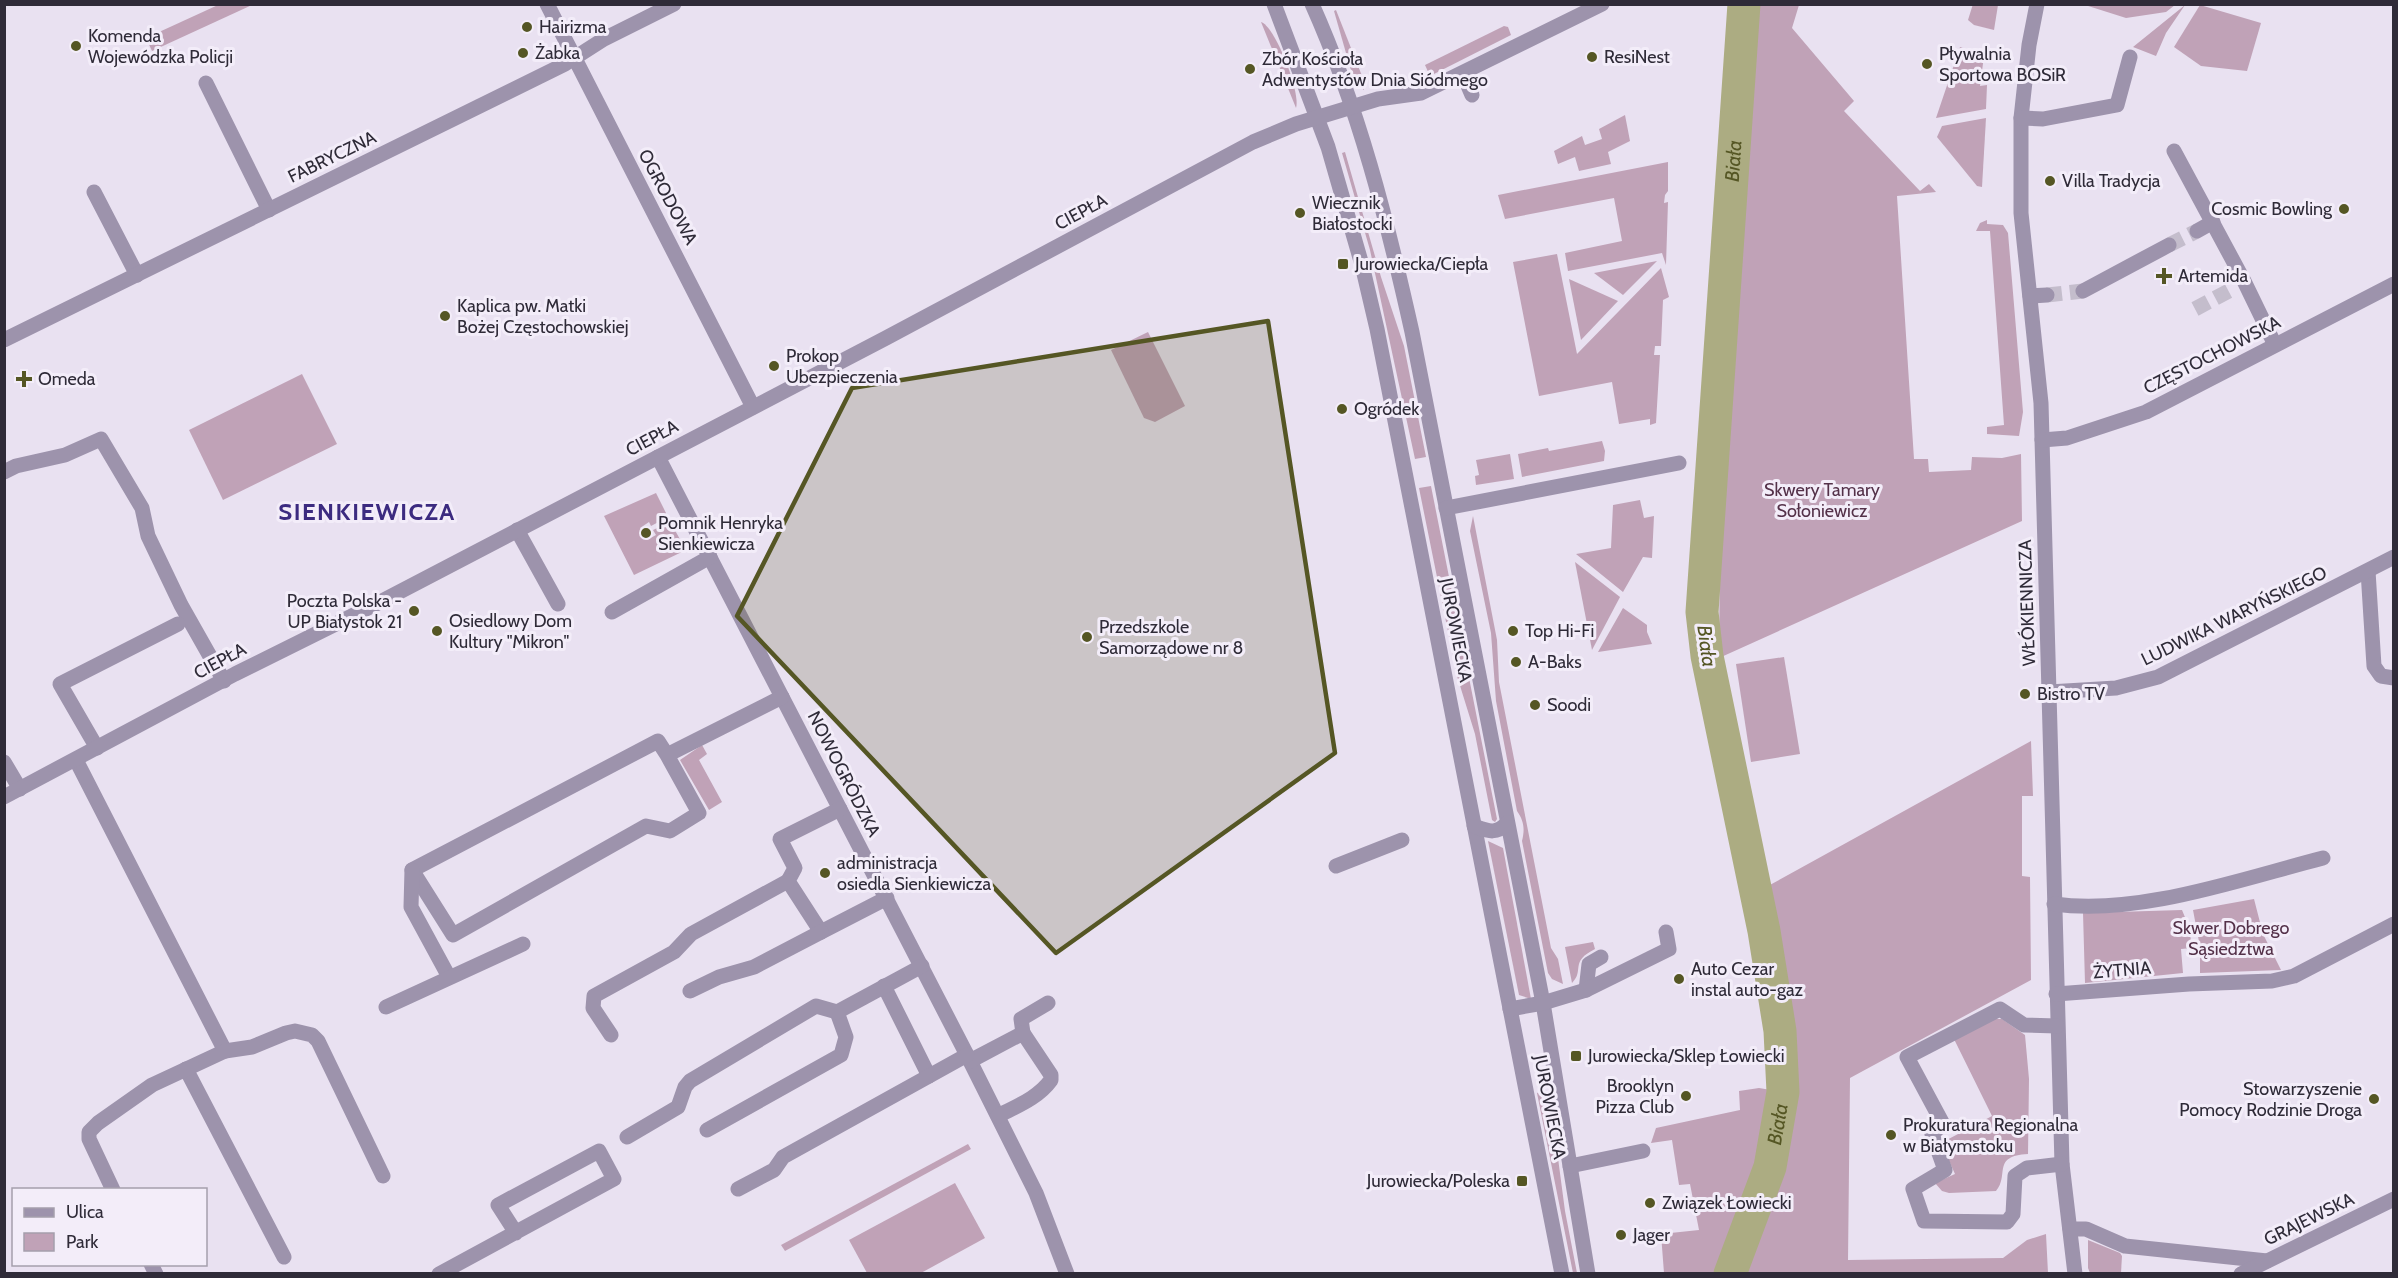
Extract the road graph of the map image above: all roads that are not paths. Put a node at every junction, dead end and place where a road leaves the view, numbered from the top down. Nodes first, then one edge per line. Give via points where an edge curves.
1 (547, 4) edge
2 (674, 4) edge
3 (1274, 4) edge
4 (1312, 4) edge
5 (1602, 4) edge
6 (2037, 4) edge
7 (2130, 57) dead end
8 (574, 59) junction
9 (1463, 74) junction
10 (206, 83) dead end
11 (1472, 95) dead end
12 (1353, 106) junction
13 (1317, 117) junction
14 (2020, 118) junction
15 (2175, 151) dead end
16 (94, 192) dead end
17 (269, 210) junction
18 (2212, 222) junction
19 (2197, 231) tunnel mouth
20 (2169, 245) tunnel mouth
21 (137, 275) junction
22 (2394, 284) edge
23 (2083, 291) tunnel mouth
24 (2047, 295) tunnel mouth
25 (2030, 296) junction
26 (4, 340) edge
27 (2275, 345) junction
28 (753, 407) junction
29 (2042, 440) junction
30 (658, 457) junction
31 (1679, 463) dead end
32 (4, 472) edge
33 (1446, 508) junction
34 (517, 530) junction
35 (710, 557) junction
36 (2394, 557) edge
37 (2368, 571) junction
38 (558, 604) dead end
39 (612, 612) dead end
40 (178, 624) dead end
41 (2394, 678) edge
42 (224, 681) junction
43 (2049, 692) junction
44 (782, 697) junction
45 (97, 748) junction
46 (667, 755) junction
47 (76, 760) junction
48 (4, 762) edge
49 (20, 789) junction
50 (4, 797) edge
51 (840, 809) junction
52 (1507, 823) junction
53 (1474, 825) junction
54 (1402, 840) dead end
55 (2323, 858) dead end
56 (1336, 866) dead end
57 (412, 870) junction
58 (788, 881) junction
59 (887, 898) junction
60 (2054, 904) junction
61 (2394, 924) edge
62 (821, 932) junction
63 (1666, 932) dead end
64 (523, 944) dead end
65 (1601, 957) dead end
66 (922, 966) junction
67 (449, 977) junction
68 (884, 986) junction
69 (690, 990) dead end
70 (1586, 990) junction
71 (2056, 994) junction
72 (1048, 1003) dead end
73 (1543, 1003) junction
74 (386, 1007) dead end
75 (1510, 1009) junction
76 (837, 1012) junction
77 (2056, 1026) junction
78 (1023, 1033) junction
79 (611, 1035) dead end
80 (225, 1051) junction
81 (969, 1058) junction
82 (186, 1069) junction
83 (929, 1076) junction
84 (998, 1116) junction
85 (707, 1130) dead end
86 (627, 1137) dead end
87 (1643, 1151) dead end
88 (2062, 1164) junction
89 (1570, 1166) junction
90 (383, 1176) dead end
91 (112, 1188) edge
92 (738, 1190) dead end
93 (2394, 1199) edge
94 (2070, 1229) junction
95 (516, 1233) junction
96 (284, 1257) dead end
97 (2267, 1261) junction
98 (439, 1274) edge
99 (1067, 1274) edge
100 (1562, 1274) edge
101 (1588, 1274) edge
102 (2075, 1274) edge
103 (2241, 1274) edge

1 - 8 street, OGRODOWA
2 - 8 street, FABRYCZNA via 604,39
3 - 13 street, JUROWIECKA
4 - 12 street, JUROWIECKA
5 - 9 street, CIEPŁA
6 - 14 street, WŁÓKIENNICZA
7 - 14 street via 2117,105 2043,119
8 - 17 street, FABRYCZNA
8 - 28 street, OGRODOWA
9 - 11 street
9 - 12 street, CIEPŁA via 1421,93
10 - 17 street
12 - 13 street, CIEPŁA
12 - 33 street, JUROWIECKA via 1391,239
13 - 28 street, CIEPŁA via 1253,142
13 - 53 street, JUROWIECKA via 1377,329
14 - 25 street, WŁÓKIENNICZA via 2021,213
15 - 18 street
16 - 21 street
17 - 21 street, FABRYCZNA
18 - 19 street
18 - 27 street
20 - 23 street
21 - 26 street, FABRYCZNA
22 - 27 street, CZĘSTOCHOWSKA
24 - 25 street
25 - 29 street, WŁÓKIENNICZA
27 - 29 street, CZĘSTOCHOWSKA via 2146,412 2067,438
28 - 30 street, CIEPŁA
29 - 43 street, WŁÓKIENNICZA
30 - 34 street, CIEPŁA
30 - 35 street, NOWOGRÓDZKA
31 - 33 street
32 - 42 street via 65,455 101,439 142,508 148,536
33 - 52 street, JUROWIECKA
34 - 38 street
34 - 42 street, CIEPŁA
35 - 39 street
35 - 44 street, NOWOGRÓDZKA
36 - 37 street, LUDWIKA WARYŃSKIEGO
37 - 41 street via 2374,666 2381,676
37 - 43 street, LUDWIKA WARYŃSKIEGO via 2157,677 2116,688
40 - 45 street via 60,684
42 - 45 street, CIEPŁA
43 - 60 street, WŁÓKIENNICZA
44 - 46 street
44 - 51 street, NOWOGRÓDZKA
45 - 47 street, CIEPŁA
46 - 57 street via 658,741
46 - 57 street via 699,813 670,831 646,826 453,934
47 - 49 street, CIEPŁA
47 - 80 street
48 - 49 street
49 - 50 street, CIEPŁA
51 - 58 street via 780,839 795,868
51 - 59 street, NOWOGRÓDZKA
52 - 53 street via 1492,832
52 - 73 street, JUROWIECKA
53 - 75 street, JUROWIECKA
54 - 56 street
55 - 60 street via 2185,894 2117,905
57 - 67 street via 411,907
58 - 62 street
58 - 79 street via 691,934 674,952 594,996 593,1008
59 - 62 street
59 - 66 street, NOWOGRÓDZKA
60 - 71 street, WŁÓKIENNICZA
61 - 71 street, ŻYTNIA via 2294,976 2272,981
62 - 69 street via 754,967
63 - 70 street via 1669,949
64 - 67 street
65 - 70 street via 1589,964
66 - 68 street
66 - 81 street, NOWOGRÓDZKA
67 - 74 street
68 - 76 street
68 - 83 street
70 - 73 street
71 - 77 street, WŁÓKIENNICZA
72 - 78 street via 1022,1019
73 - 75 street
73 - 89 street, JUROWIECKA
75 - 100 street, JUROWIECKA
76 - 85 street via 846,1037 841,1055
76 - 86 street via 816,1006 690,1081 678,1107
77 - 88 street, WŁÓKIENNICZA
77 - 88 street via 2024,1025 2000,1009 1907,1057 1943,1124 1932,1134 1945,1170 1913,1189 1924,1221 2007,1222 2013,1214 2015,1176 2027,1168
78 - 81 street
78 - 84 street via 1051,1080 1026,1102
80 - 82 street
80 - 90 street via 252,1047 286,1033 312,1035
81 - 83 street
81 - 84 street, NOWOGRÓDZKA
82 - 91 street via 152,1085 89,1132 90,1143
82 - 96 street
83 - 92 street via 783,1157 774,1170
84 - 99 street, NOWOGRÓDZKA via 1042,1205
87 - 89 street
88 - 94 street, WŁÓKIENNICZA
89 - 101 street, JUROWIECKA
93 - 97 street, GRAJEWSKA
94 - 97 street via 2086,1229 2125,1246
94 - 102 street, WŁÓKIENNICZA
95 - 95 street via 614,1179 599,1151 498,1205
95 - 98 street
97 - 103 street, GRAJEWSKA

